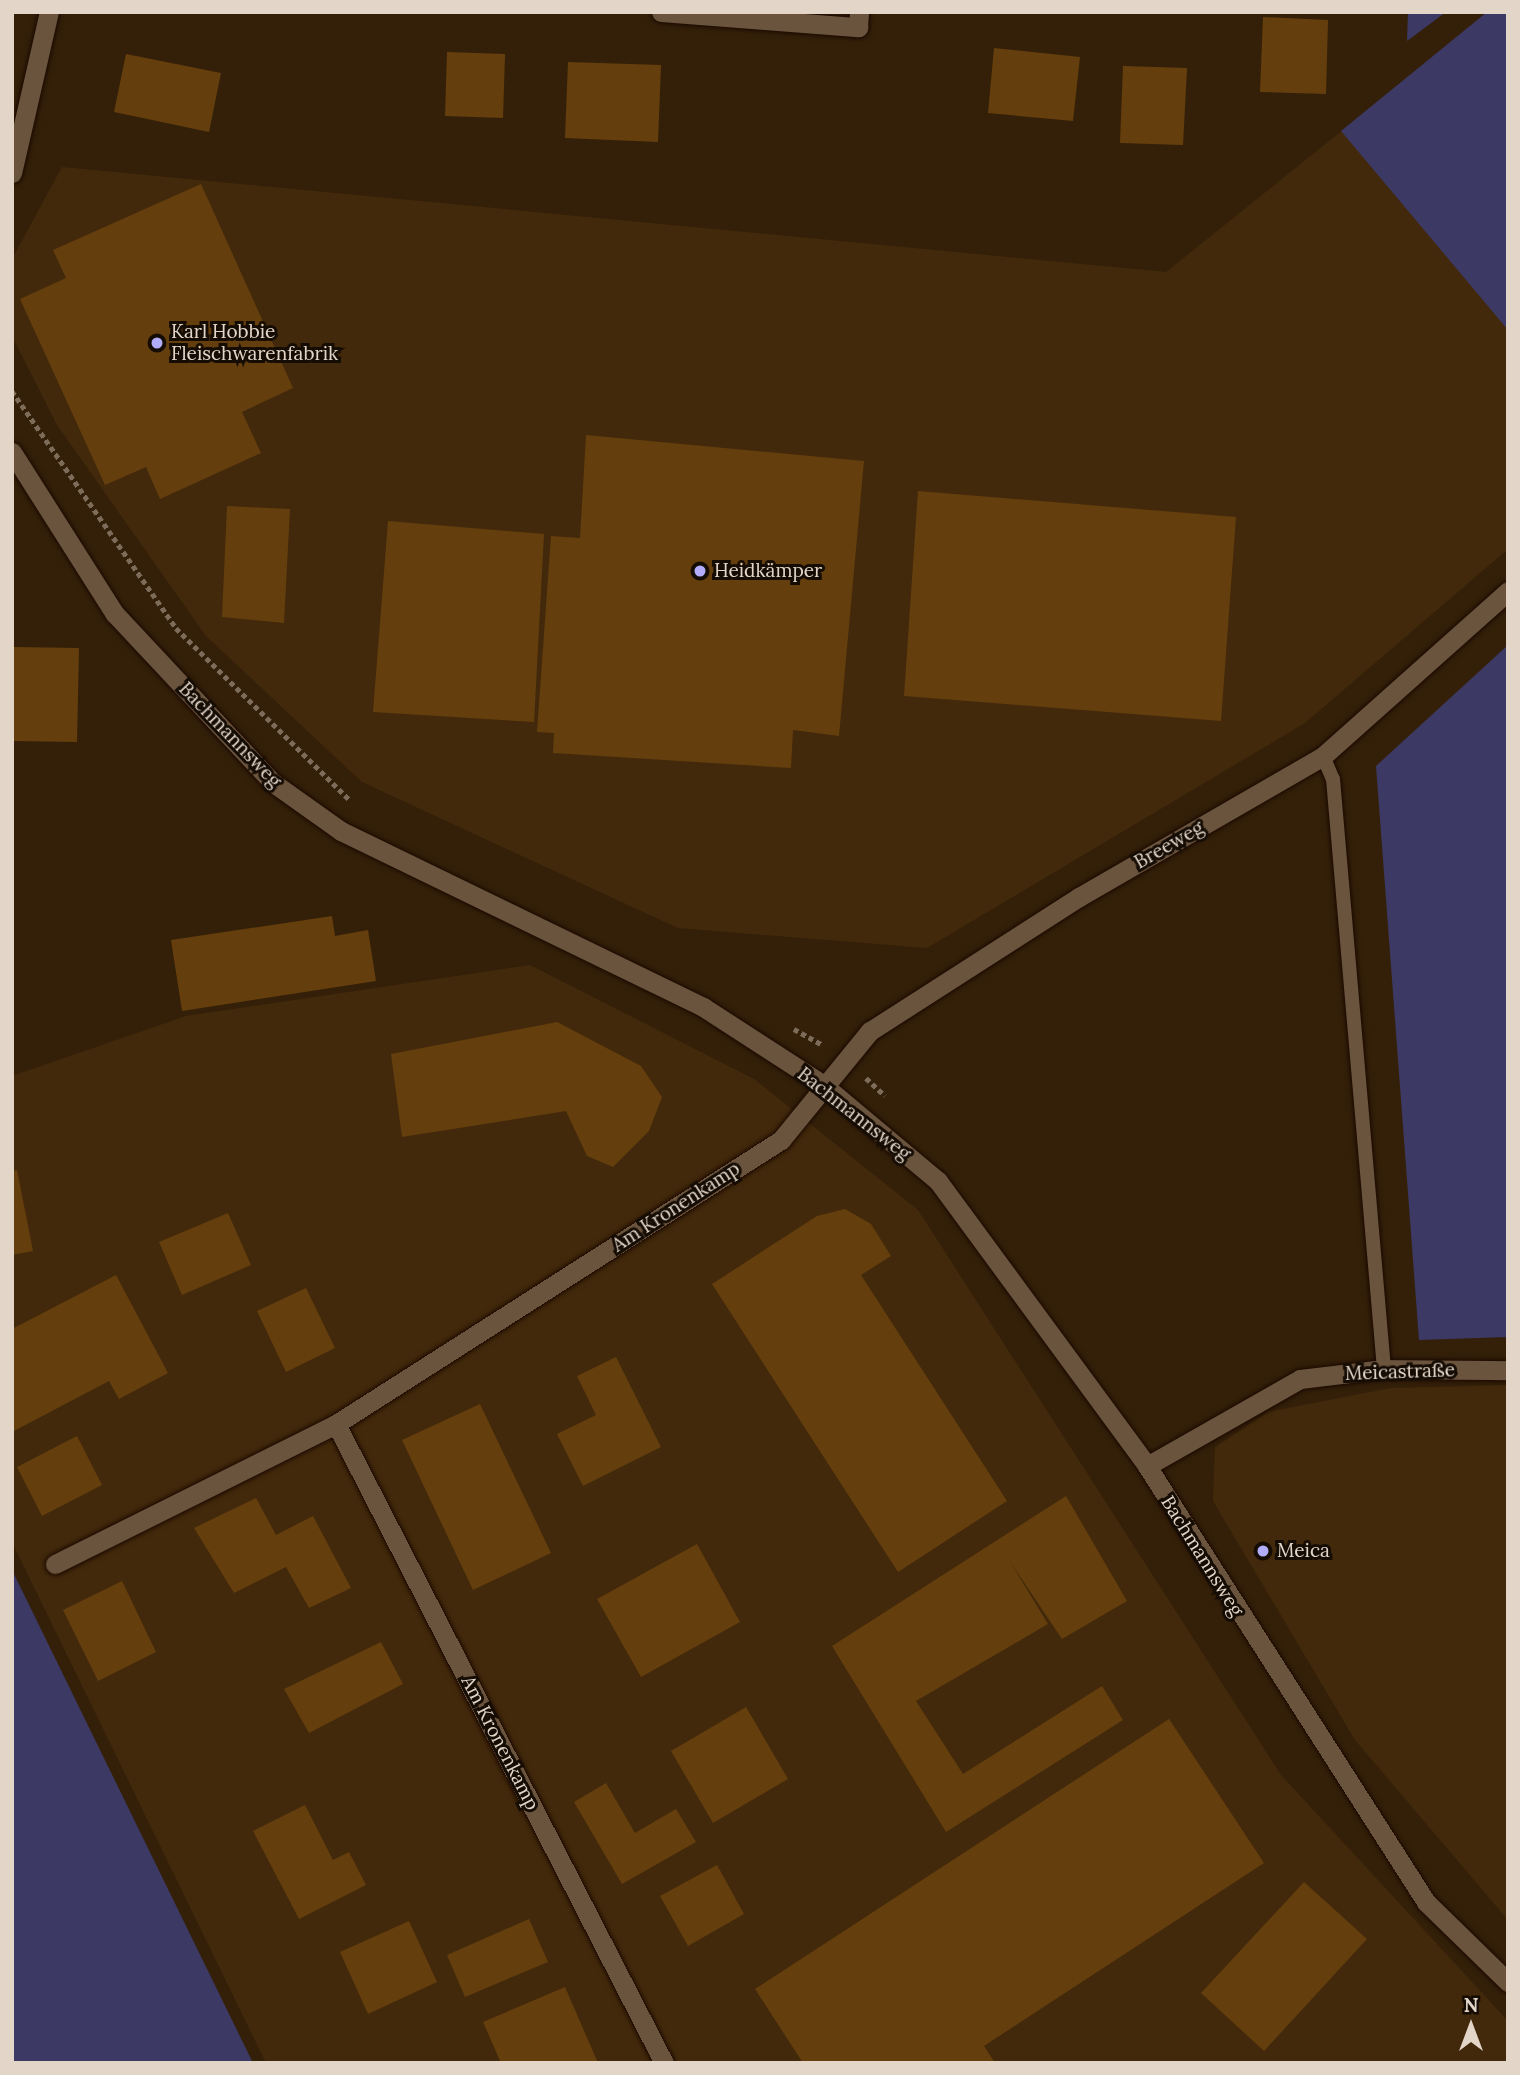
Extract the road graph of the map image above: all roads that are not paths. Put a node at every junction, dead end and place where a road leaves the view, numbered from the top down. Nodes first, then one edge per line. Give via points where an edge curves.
1 (49, 12) edge
2 (661, 12) edge
3 (859, 12) edge
4 (12, 173) edge
5 (12, 453) edge
6 (1508, 592) edge
7 (1323, 756) junction
8 (822, 1084) junction
9 (1384, 1368) junction
10 (1508, 1370) edge
11 (336, 1424) junction
12 (1147, 1466) junction
13 (55, 1564) dead end
14 (1508, 1982) edge
15 (664, 2063) edge

1 - 4 street
2 - 3 street via 858,27
5 - 8 street, Bachmannsweg via 115,614 272,782 341,831 703,1007
6 - 7 street, Breeweg
7 - 8 street, Breeweg via 1079,897 870,1031
7 - 9 lane via 1334,779
8 - 11 street, Am Kronenkamp via 780,1140
8 - 12 street, Bachmannsweg via 938,1181
9 - 10 street, Meicastraße
9 - 12 street, Meicastraße via 1300,1379
11 - 13 street, Am Kronenkamp
11 - 15 street, Am Kronenkamp
12 - 14 street, Bachmannsweg via 1426,1902

